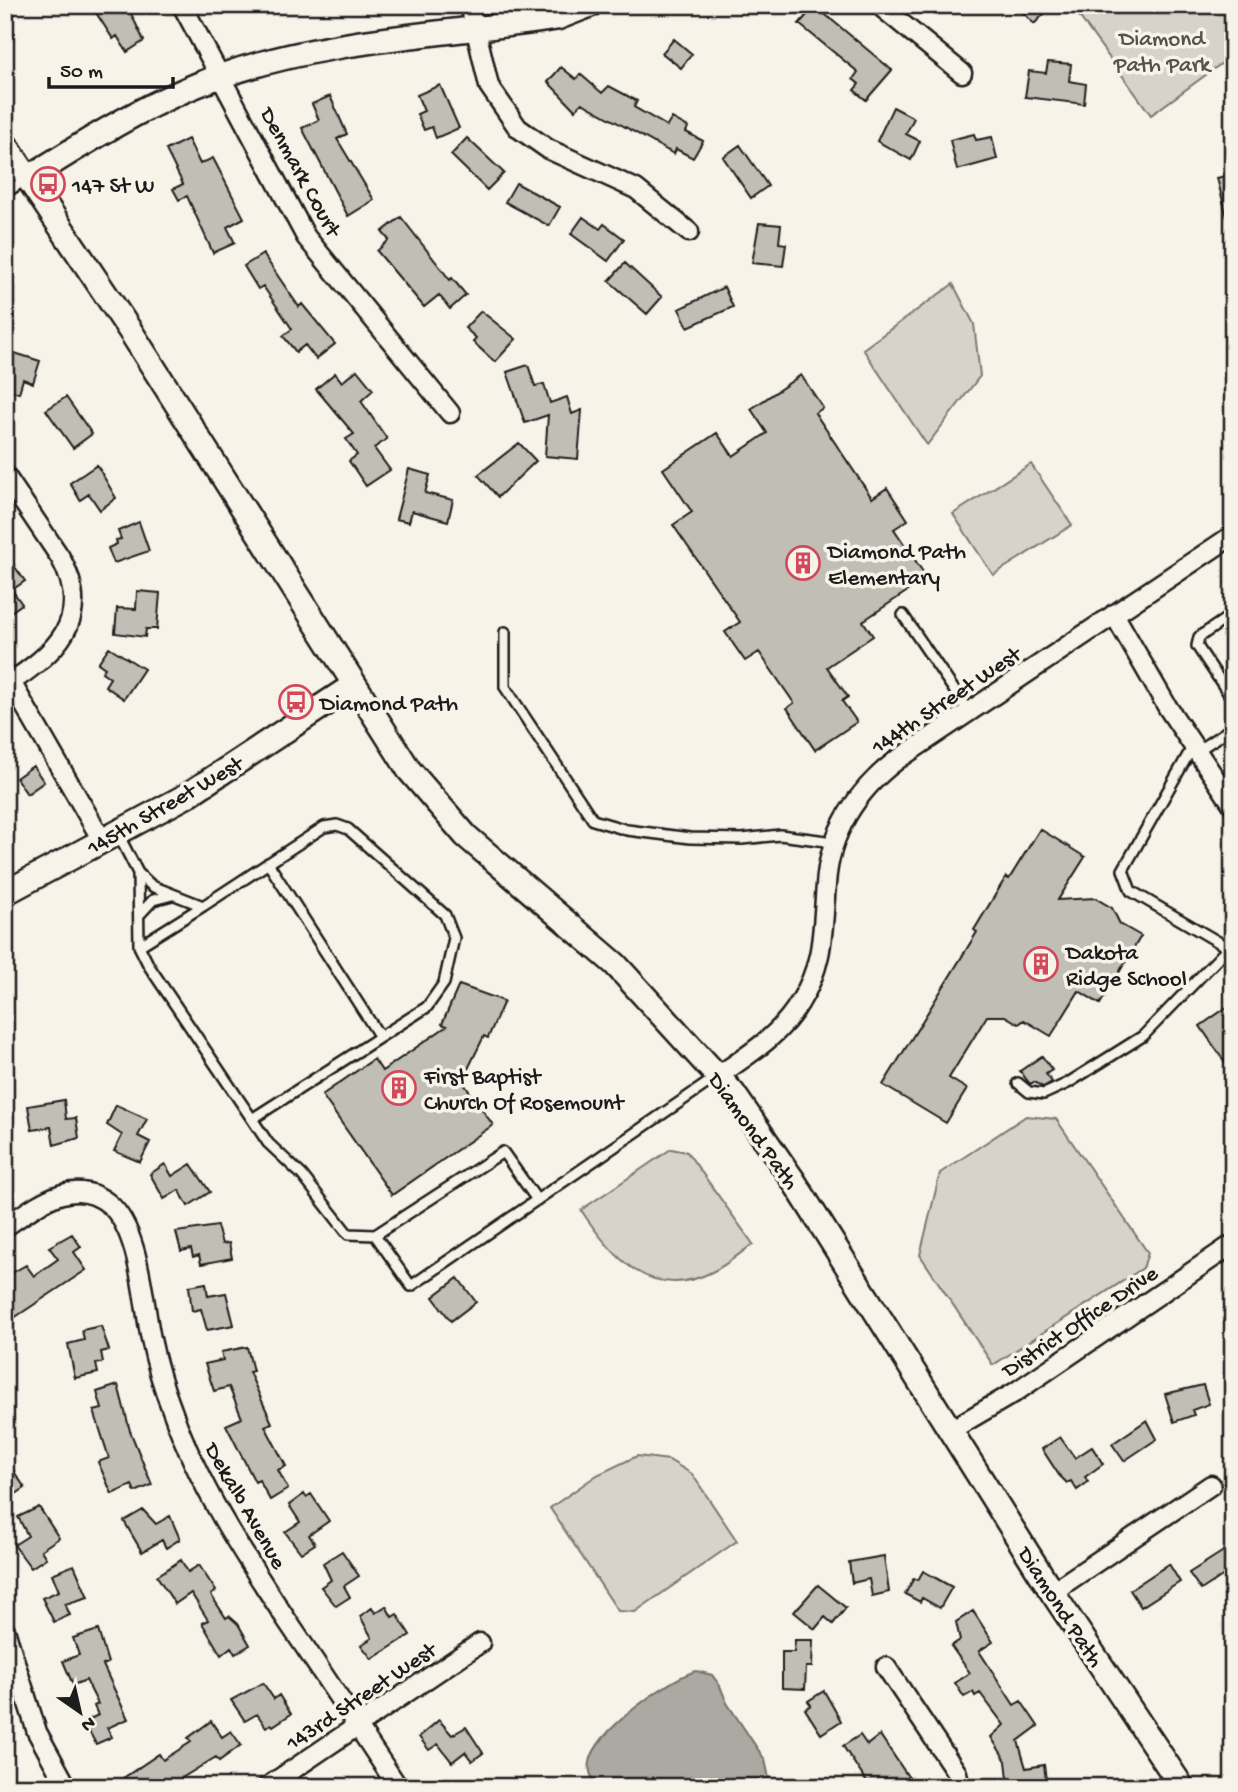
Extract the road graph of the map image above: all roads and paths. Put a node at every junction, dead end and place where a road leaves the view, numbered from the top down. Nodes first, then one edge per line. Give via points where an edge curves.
1 (181, 5) edge
2 (470, 5) edge
3 (590, 5) edge
4 (879, 5) edge
5 (475, 30) junction
6 (962, 73) dead end
7 (222, 76) junction
8 (5, 144) edge
9 (28, 178) junction
10 (5, 193) edge
11 (689, 232) dead end
12 (450, 413) dead end
13 (5, 475) edge
14 (1233, 535) edge
15 (1114, 614) junction
16 (1233, 614) edge
17 (904, 615) dead end
18 (505, 632) dead end
19 (8, 684) edge
20 (354, 685) junction
21 (1233, 701) edge
22 (969, 712) junction
23 (1233, 727) edge
24 (1195, 749) junction
25 (1233, 805) edge
26 (109, 836) junction
27 (834, 842) junction
28 (268, 863) junction
29 (138, 873) junction
30 (5, 893) edge
31 (172, 895) junction
32 (203, 906) junction
33 (140, 914) junction
34 (1230, 945) edge
35 (139, 946) junction
36 (380, 1037) junction
37 (718, 1076) junction
38 (1018, 1083) dead end
39 (252, 1119) junction
40 (537, 1200) junction
41 (5, 1227) edge
42 (375, 1235) junction
43 (1233, 1244) edge
44 (949, 1431) junction
45 (1211, 1485) dead end
46 (1052, 1592) junction
47 (5, 1630) edge
48 (480, 1643) dead end
49 (886, 1667) dead end
50 (358, 1726) junction
51 (67, 1787) edge
52 (267, 1787) edge
53 (398, 1787) edge
54 (960, 1787) edge
55 (1182, 1787) edge

1 - 7 street, Denmark Court
2 - 5 street
3 - 5 street via 557,18
4 - 6 street
5 - 7 street via 324,49
5 - 11 street via 489,86 519,128 548,149 636,189
7 - 9 street via 147,107
7 - 12 street, Denmark Court via 306,237
8 - 9 street, Diamond Path
9 - 10 lane
9 - 20 street, Diamond Path
13 - 19 street via 67,570 73,599 68,628 51,653
14 - 15 street, 144th Street West
15 - 22 street, 144th Street West
15 - 24 street
16 - 21 lane via 1199,637 1197,646
17 - 22 lane
18 - 27 lane via 505,687 593,820 627,830 690,838 780,835
19 - 26 street
20 - 26 street, 145th Street West via 186,796
20 - 37 street, Diamond Path via 409,770 466,836 615,964
22 - 27 street, 144th Street West via 881,772 853,805
23 - 24 lane
24 - 25 street
24 - 34 lane via 1123,870 1132,891
26 - 29 lane
26 - 30 street, 145th Street West
27 - 37 street, 144th Street West via 825,884 822,946 800,1004 773,1035
28 - 32 lane
28 - 36 lane
28 - 36 lane via 324,827 337,825 348,829 445,915 454,938 444,983 427,1007
29 - 31 lane
29 - 33 lane
31 - 32 lane
31 - 33 lane via 153,900
32 - 35 lane
33 - 35 lane
34 - 38 lane via 1143,1036 1044,1094 1029,1092
35 - 39 lane
36 - 39 lane
37 - 40 lane
37 - 44 street, Diamond Path via 793,1181
39 - 42 lane via 348,1234
40 - 42 lane via 503,1152
40 - 42 lane via 411,1286
41 - 50 street, Dekalb Avenue via 53,1195 87,1194 110,1205 126,1226 166,1392 206,1492
43 - 44 street, District Office Drive via 1014,1393
44 - 46 street, Diamond Path
45 - 46 street
46 - 55 street, Diamond Path
47 - 51 street via 37,1732
48 - 50 street, 143rd Street West
49 - 54 street via 957,1773
50 - 52 street, 143rd Street West
50 - 53 street, Dekalb Avenue

